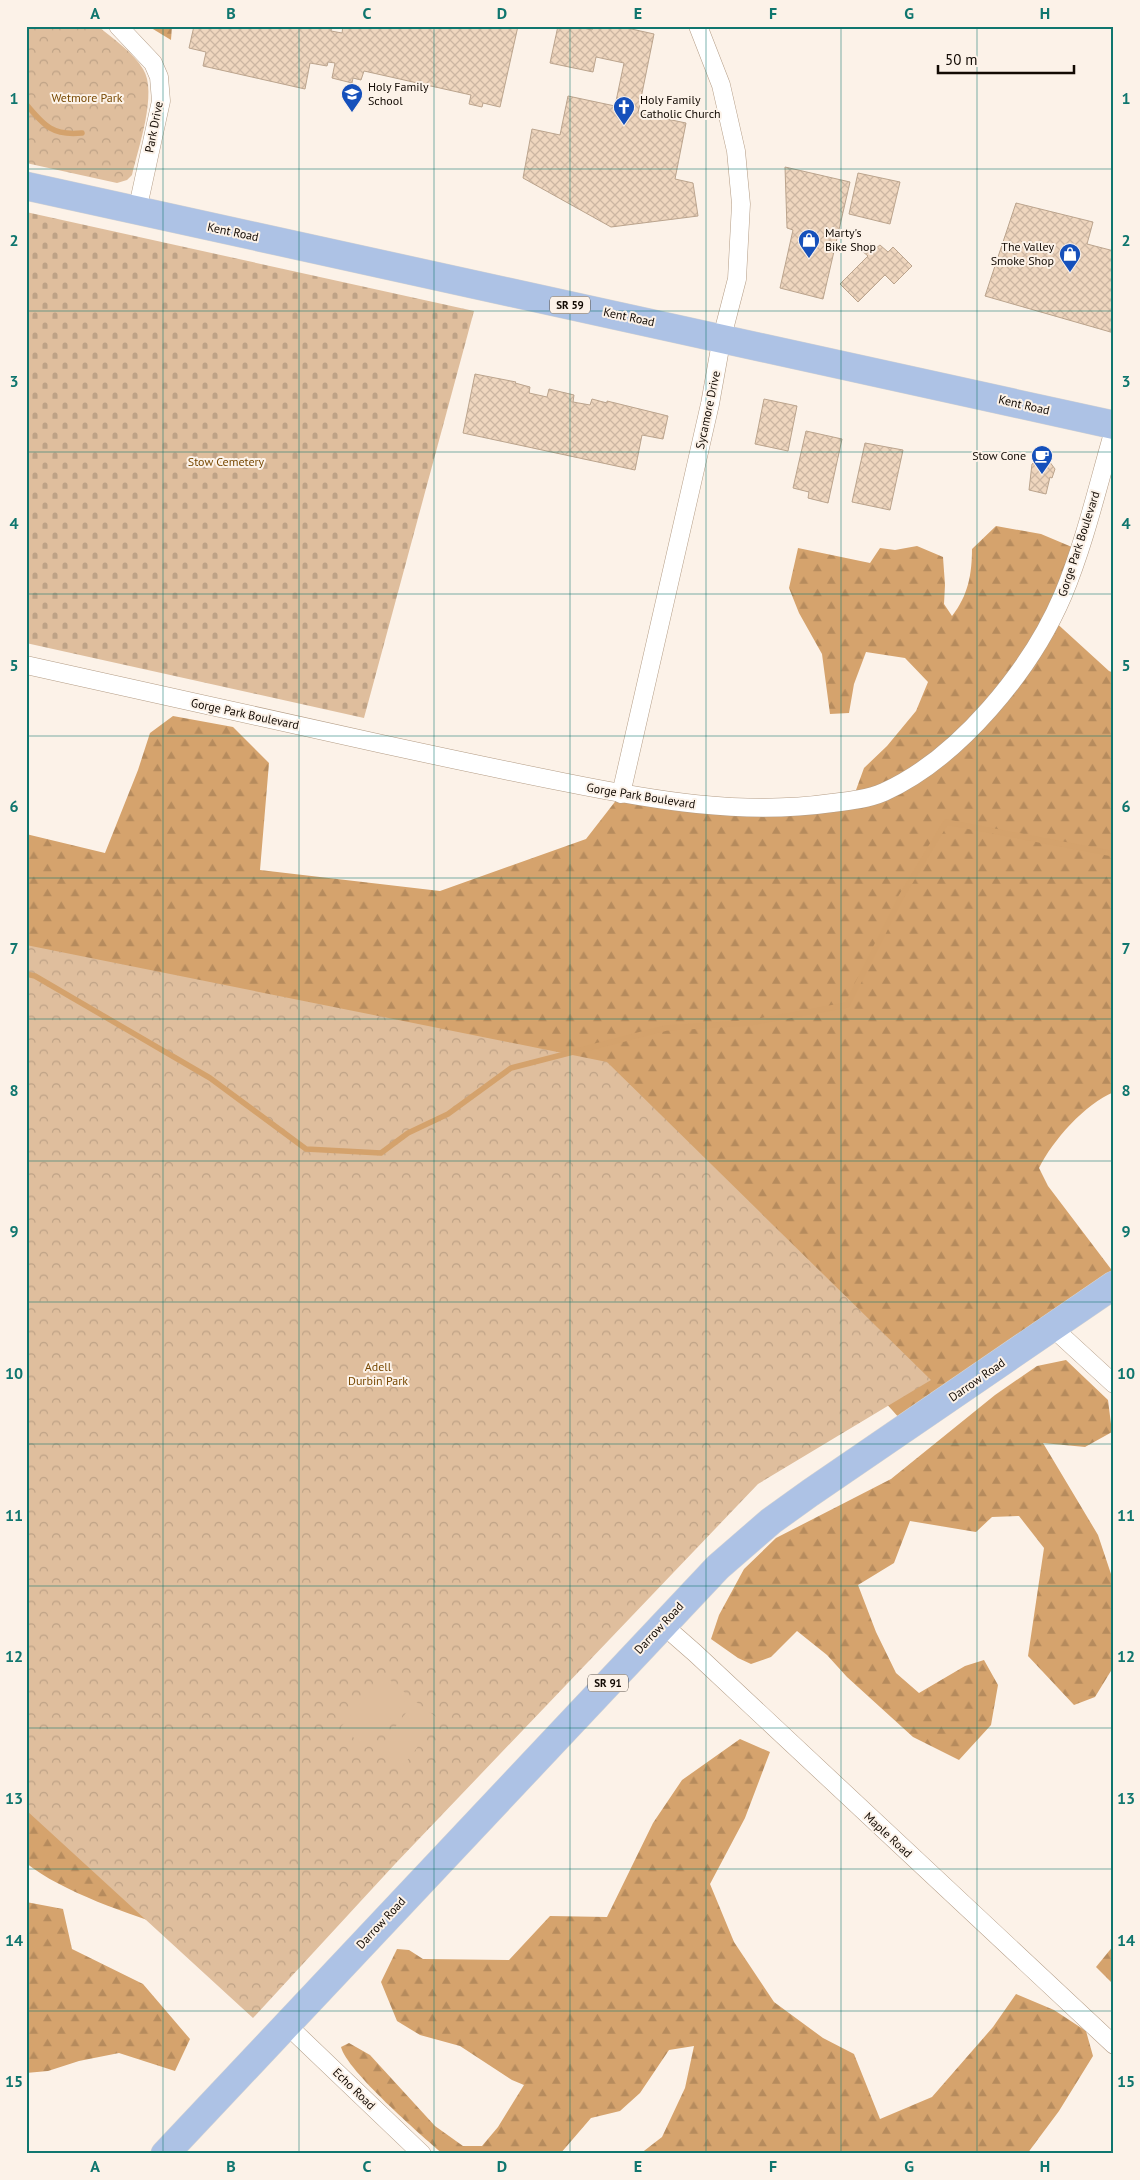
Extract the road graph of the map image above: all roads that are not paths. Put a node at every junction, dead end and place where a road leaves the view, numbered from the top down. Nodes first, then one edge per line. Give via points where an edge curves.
1 (118, 26) edge
2 (698, 26) edge
3 (26, 186) edge
4 (137, 211) junction
5 (722, 337) junction
6 (1114, 425) edge
7 (1114, 430) edge
8 (26, 665) edge
9 (621, 794) junction
10 (1114, 1285) edge
11 (1053, 1328) junction
12 (1114, 1384) edge
13 (662, 1625) junction
14 (286, 2024) junction
15 (1114, 2045) edge
16 (165, 2154) edge
17 (422, 2154) edge

1 - 4 street, Park Drive via 153,63 159,77 160,101
2 - 5 street, Sycamore Drive via 721,85 739,169 741,204 737,279
3 - 4 main road, Kent Road / SR 59
4 - 5 main road, Kent Road / SR 59
5 - 6 main road, Kent Road / SR 59
5 - 9 street, Sycamore Drive via 710,404
7 - 9 street, Gorge Park Boulevard via 1075,563 1052,619 995,702 946,753 884,792 816,806 736,808
8 - 9 street, Gorge Park Boulevard
10 - 11 main road, Darrow Road / SR 91
11 - 12 street
11 - 13 main road, Darrow Road / SR 91 via 771,1522 718,1566
13 - 14 main road, Darrow Road / SR 91
13 - 15 street, Maple Road
14 - 16 main road, Darrow Road / SR 91
14 - 17 street, Echo Road

